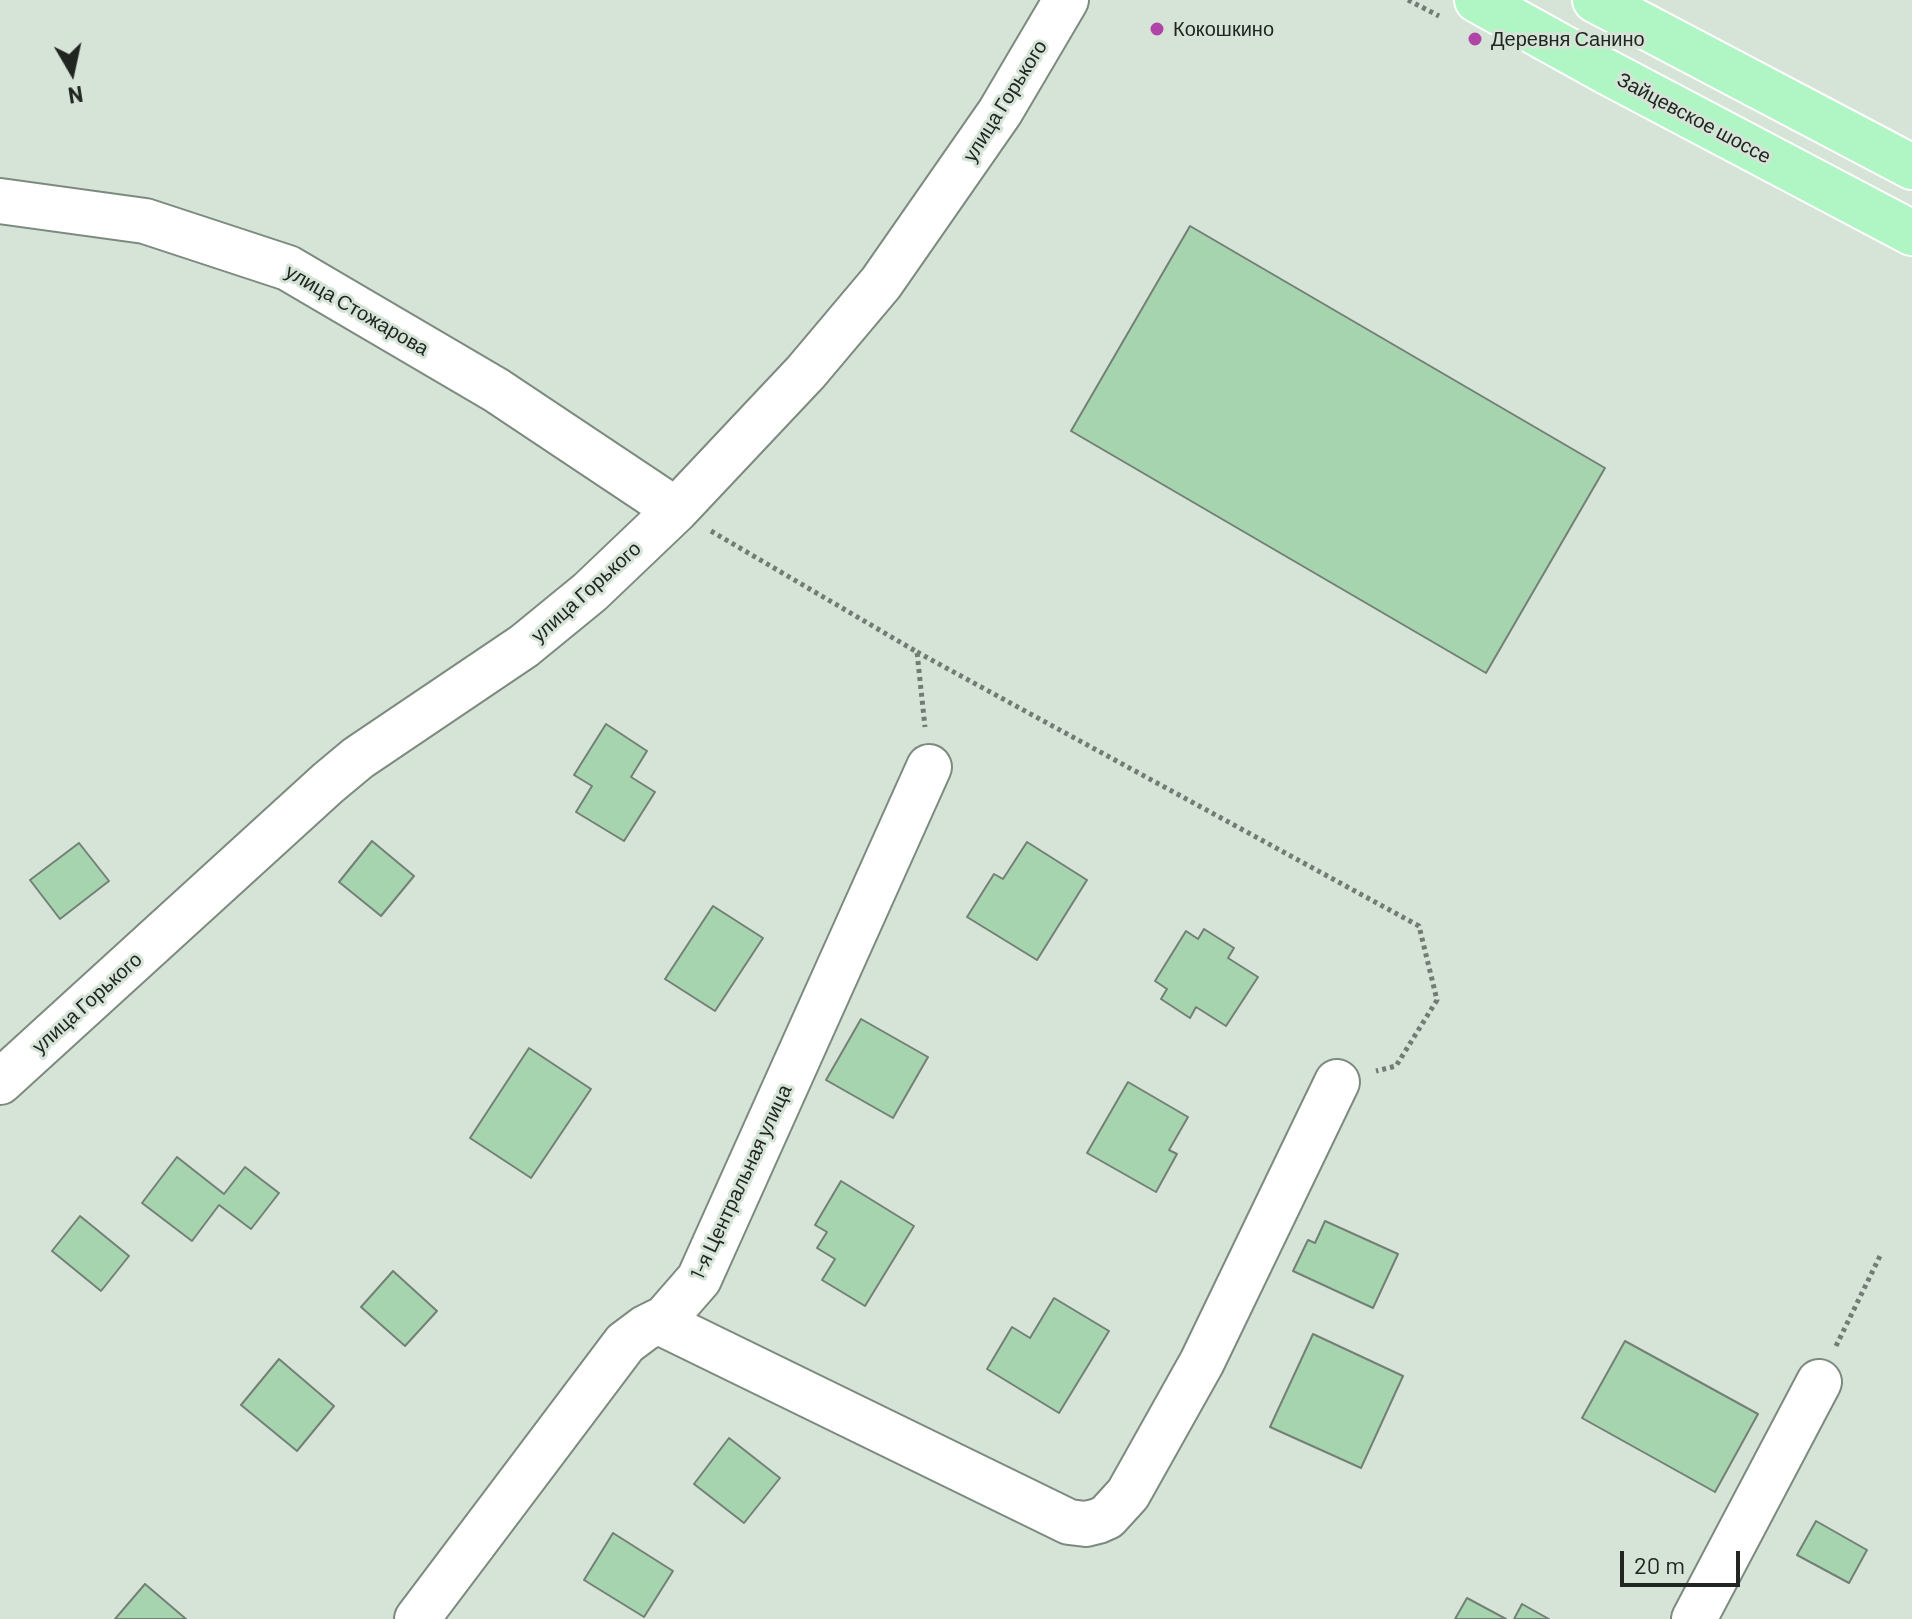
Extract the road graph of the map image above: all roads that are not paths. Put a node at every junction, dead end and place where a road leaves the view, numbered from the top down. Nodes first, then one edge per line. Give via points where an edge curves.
1 (1066, 0) edge
2 (1477, 0) edge
3 (1595, 0) edge
4 (1912, 167) edge
5 (0, 201) edge
6 (1912, 233) edge
7 (676, 510) junction
8 (929, 767) road end
9 (0, 1082) edge
10 (1337, 1082) road end
11 (659, 1322) junction
12 (1819, 1382) road end
13 (417, 1619) edge
14 (1694, 1619) edge

1 - 7 street, улица Горького via 1000,112 881,283
2 - 6 main road, Зайцевское шоссе
3 - 4 main road
5 - 7 street, улица Стожарова via 145,221 288,268 496,390
7 - 9 street, улица Горького via 524,646 328,783
8 - 11 street, 1-я Центральная улица via 699,1279
10 - 11 street via 1202,1362 1128,1494 1098,1521 1069,1522
11 - 13 street, 1-я Центральная улица via 625,1343
12 - 14 street

